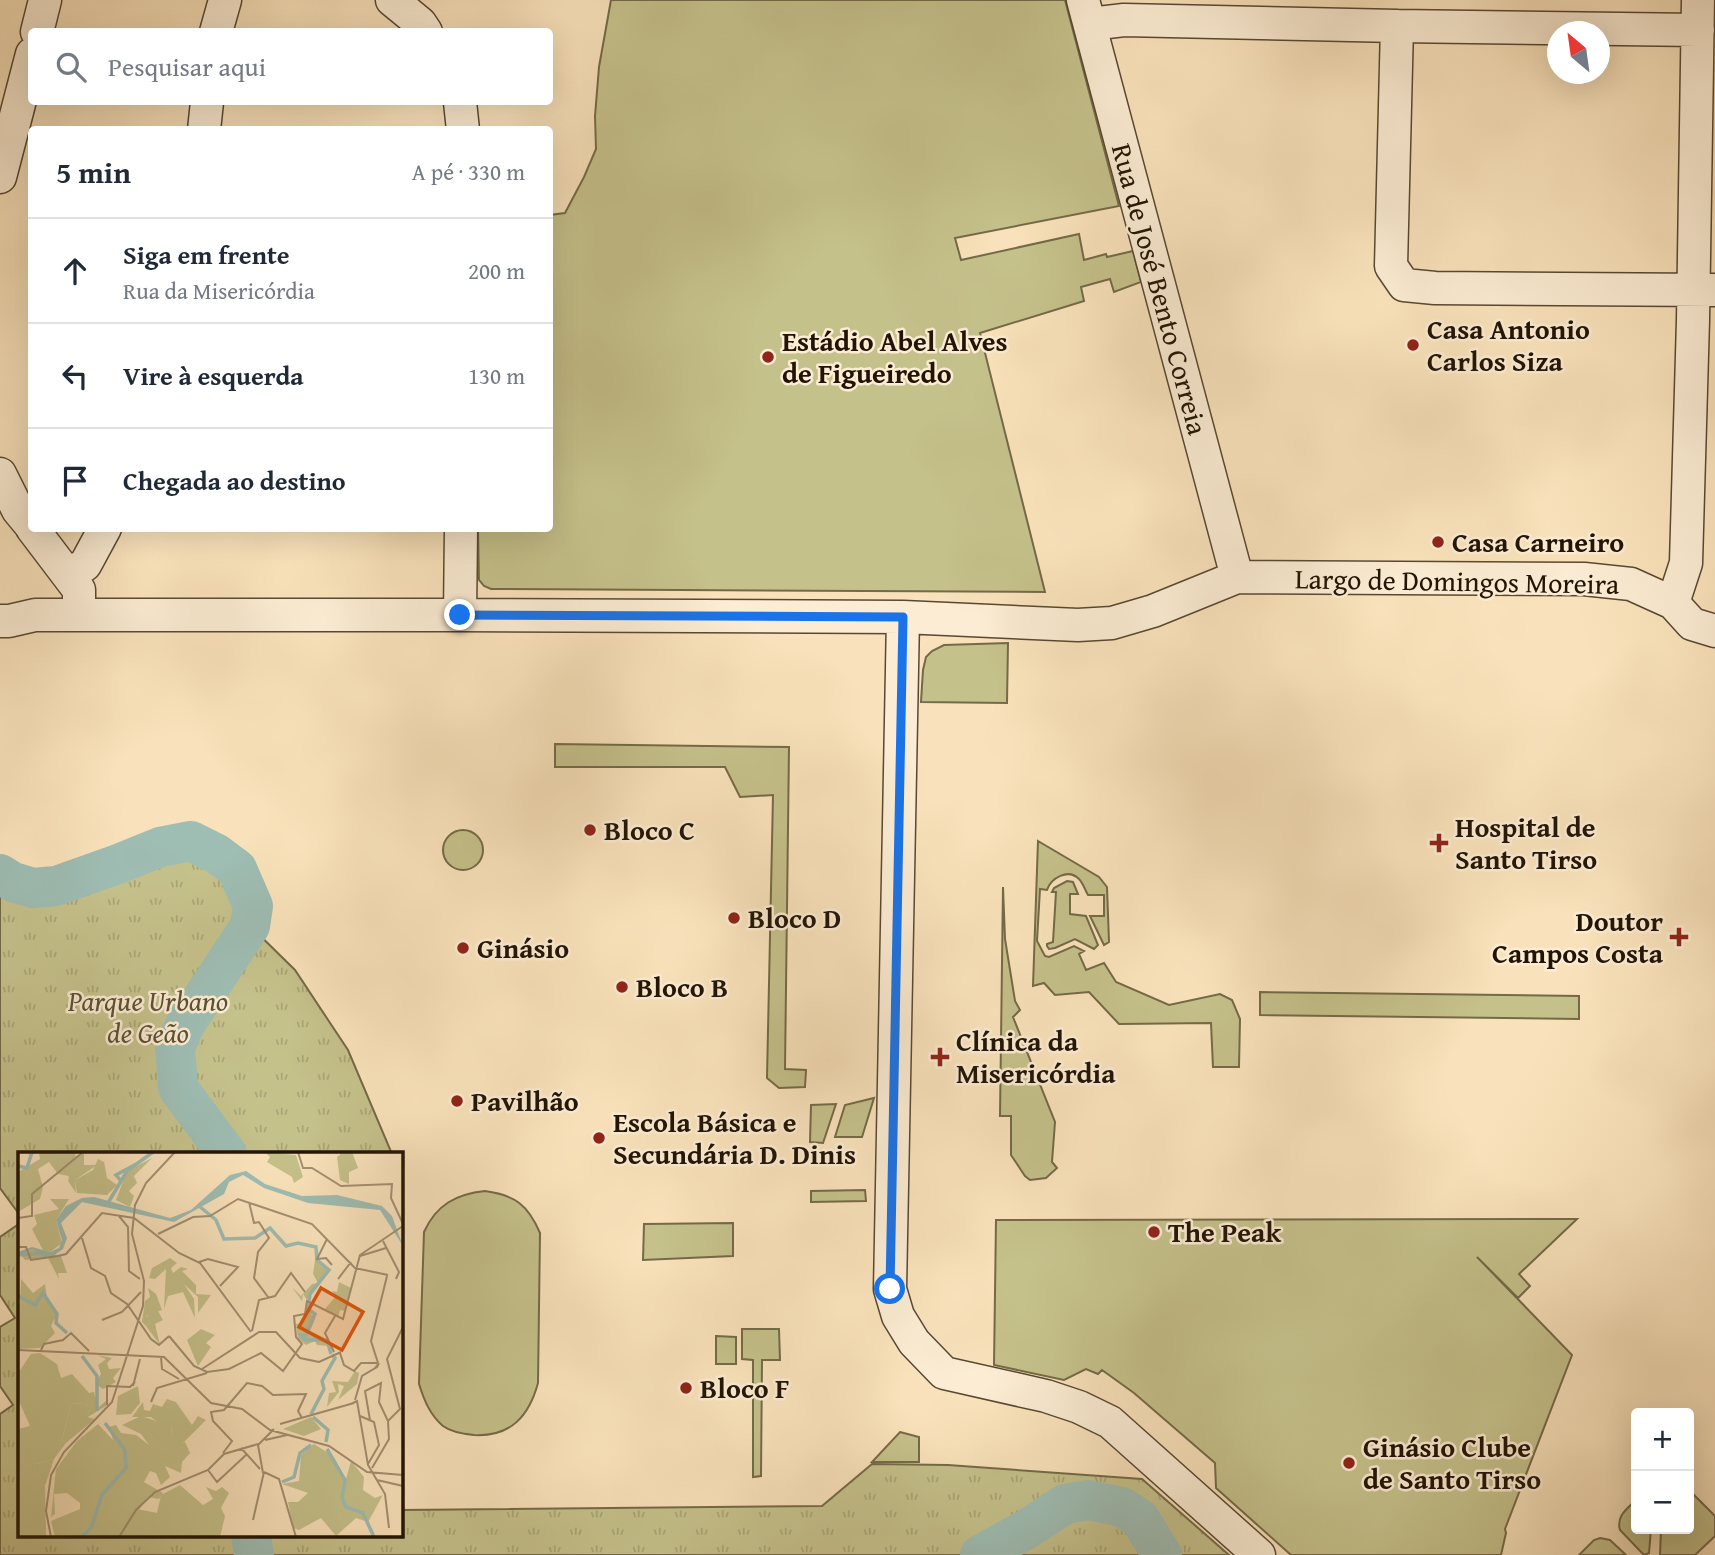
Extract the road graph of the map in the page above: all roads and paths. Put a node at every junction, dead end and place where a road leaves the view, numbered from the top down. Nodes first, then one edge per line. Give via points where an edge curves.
1 (45, 0) edge
2 (225, 0) edge
3 (392, 0) edge
4 (1248, 11) edge
5 (1087, 12) edge
6 (1698, 15) edge
7 (1397, 26) junction
8 (38, 28) edge
9 (217, 28) edge
10 (423, 28) edge
11 (28, 69) edge
12 (207, 105) edge
13 (460, 105) edge
14 (204, 126) edge
15 (463, 126) edge
16 (0, 177) edge
17 (1704, 289) edge
18 (0, 474) edge
19 (28, 523) edge
20 (35, 532) edge
21 (103, 532) edge
22 (461, 532) edge
23 (68, 574) junction
24 (1237, 577) junction
25 (1673, 604) junction
26 (79, 615) junction
27 (460, 615) junction
28 (903, 617) junction
29 (0, 621) edge
30 (1714, 632) edge
31 (1259, 1555) edge

1 - 8 street
2 - 9 street
3 - 10 street
4 - 5 street via 1124,20
4 - 7 street
5 - 24 street, Rua de José Bento Correia
6 - 7 street
6 - 17 street
7 - 17 street via 1391,267 1404,285
11 - 16 street
12 - 14 street
13 - 15 street
17 - 25 street via 1686,563
18 - 19 street
20 - 23 street
21 - 23 street via 85,565
22 - 27 street
23 - 26 street via 79,590
24 - 25 street, Largo de Domingos Moreira via 1584,579 1631,584
24 - 28 street via 1112,623 1056,625
25 - 30 street, Largo de Domingos Moreira via 1692,624
26 - 27 street
26 - 29 street
27 - 28 street
28 - 31 street via 890,1289 898,1316 914,1342 944,1373 1045,1396 1110,1422

